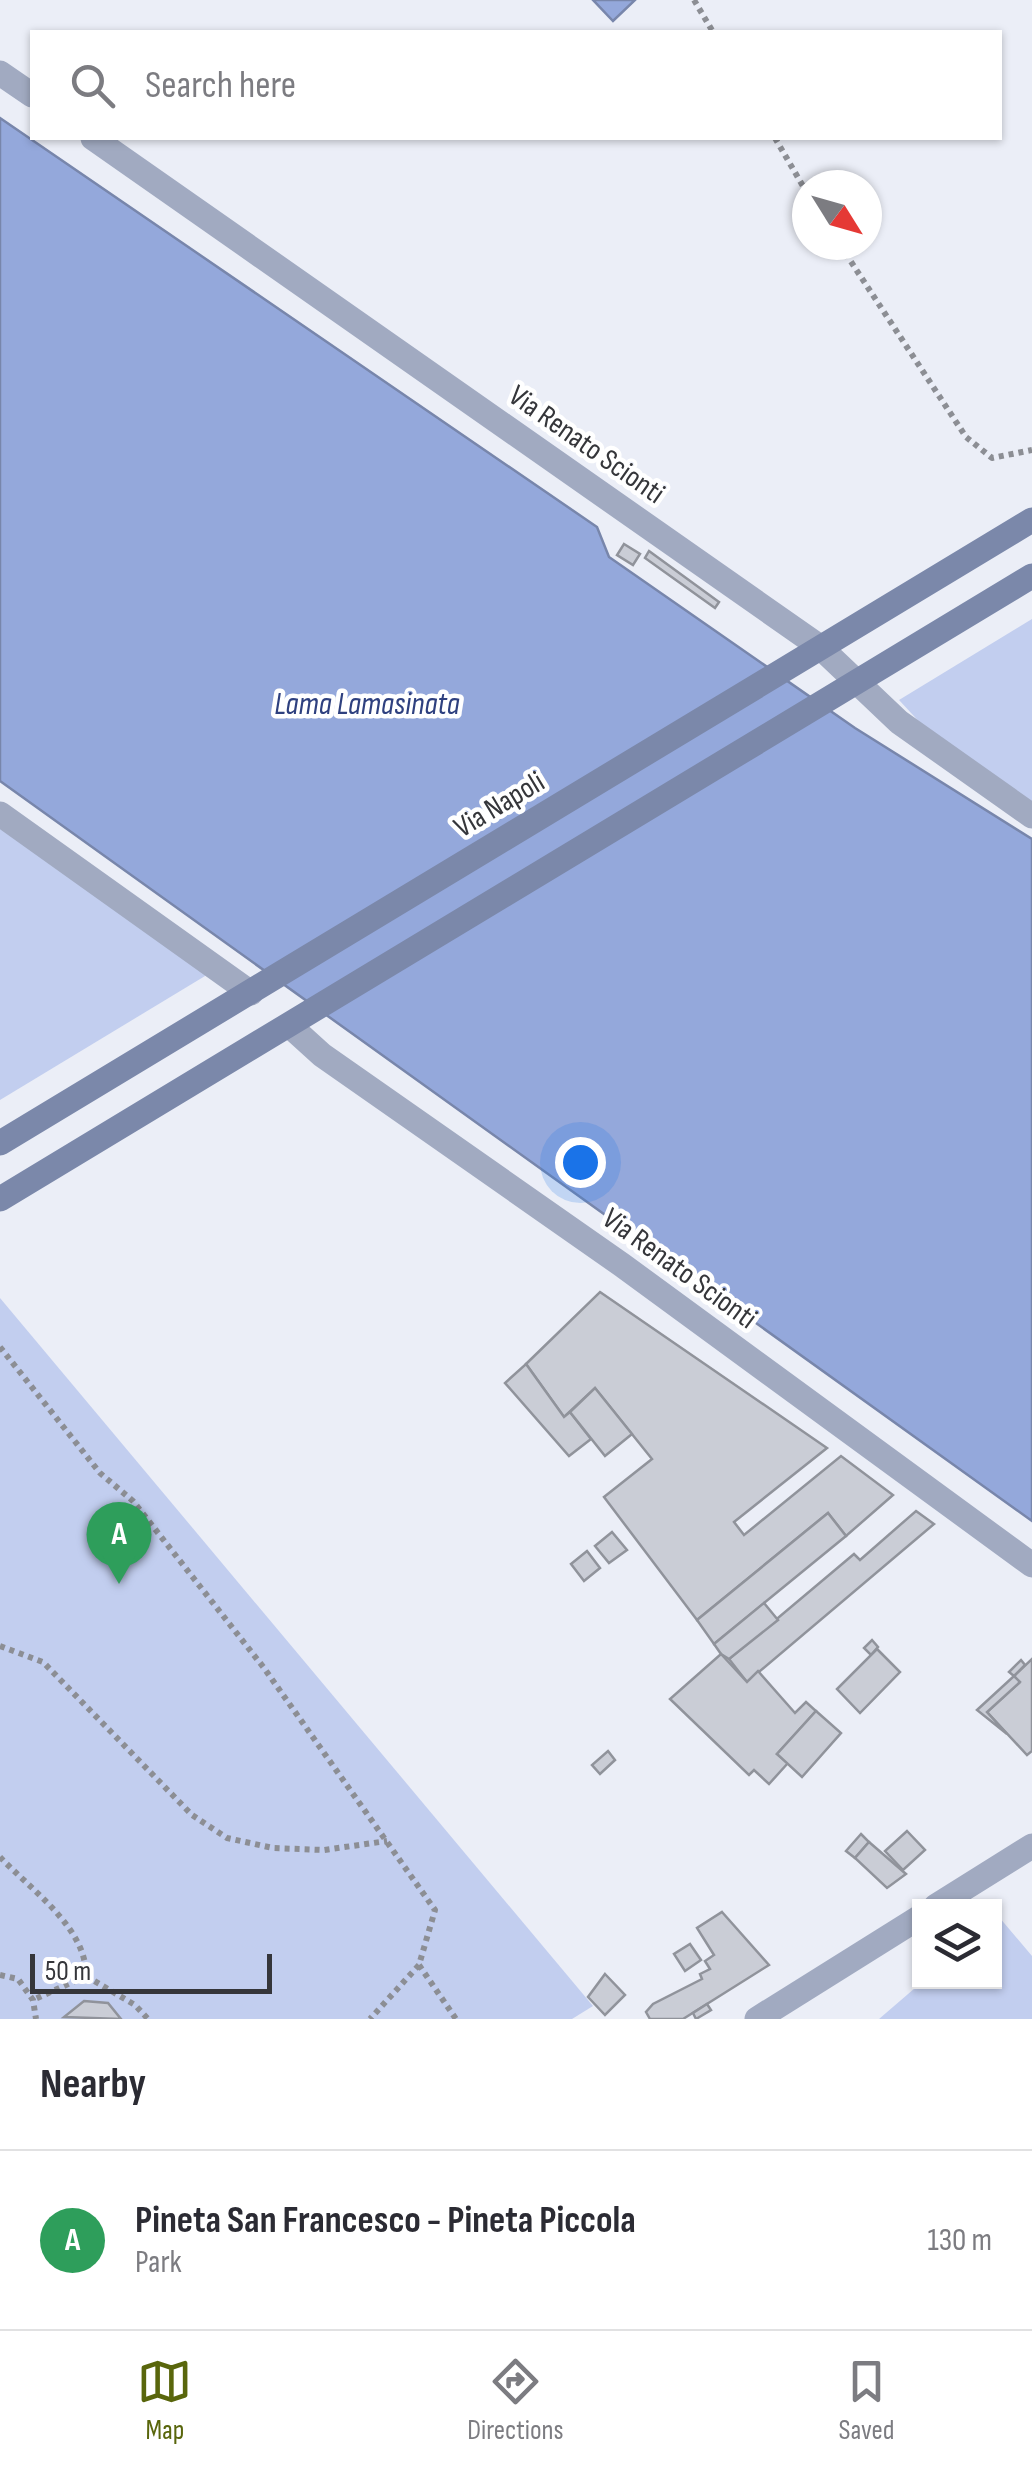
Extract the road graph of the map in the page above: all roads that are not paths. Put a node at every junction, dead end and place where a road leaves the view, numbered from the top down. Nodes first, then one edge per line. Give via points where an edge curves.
1 (0, 72) edge
2 (30, 94) edge
3 (96, 140) edge
4 (1032, 520) edge
5 (1032, 576) edge
6 (820, 647) junction
7 (848, 687) junction
8 (0, 814) edge
9 (1032, 816) edge
10 (251, 993) junction
11 (290, 1026) junction
12 (0, 1143) edge
13 (0, 1199) edge
14 (1032, 1565) edge
15 (1032, 1846) edge
16 (947, 1899) edge
17 (912, 1922) edge
18 (757, 2019) edge

1 - 2 street
3 - 6 street, Via Renato Scionti
4 - 6 main road, Via Napoli
5 - 7 main road
6 - 7 street, Via Renato Scionti
6 - 10 main road, Via Napoli
7 - 9 street, Via Renato Scionti
7 - 11 main road
8 - 10 street
10 - 12 main road, Via Napoli
11 - 13 main road
11 - 14 street, Via Renato Scionti
15 - 16 street
17 - 18 street

